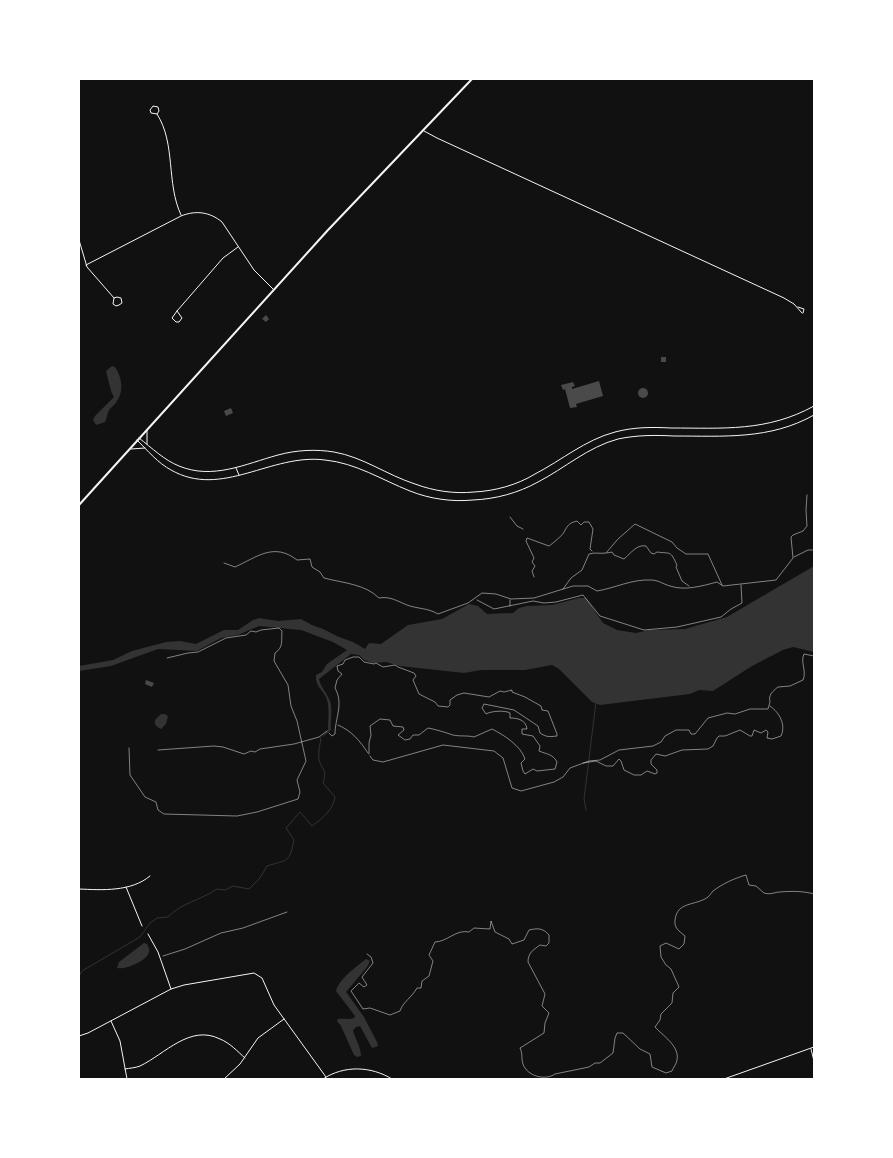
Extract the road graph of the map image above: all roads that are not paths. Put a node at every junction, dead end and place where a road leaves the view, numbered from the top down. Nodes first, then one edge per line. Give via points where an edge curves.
1 (472, 79) edge
2 (157, 114) dead end
3 (424, 131) junction
4 (181, 216) junction
5 (79, 240) edge
6 (239, 247) junction
7 (86, 265) junction
8 (274, 289) junction
9 (114, 298) dead end
10 (797, 307) dead end
11 (176, 311) dead end
12 (814, 406) edge
13 (814, 415) edge
14 (147, 429) junction
15 (138, 439) junction
16 (148, 445) junction
17 (145, 448) junction
18 (128, 450) junction
19 (236, 468) junction
20 (239, 475) junction
21 (79, 505) edge
22 (510, 517) dead end
23 (523, 529) dead end
24 (150, 876) dead end
25 (126, 886) junction
26 (79, 889) edge
27 (142, 926) dead end
28 (148, 934) dead end
29 (171, 989) junction
30 (284, 1019) junction
31 (111, 1020) junction
32 (79, 1036) edge
33 (814, 1047) edge
34 (810, 1049) junction
35 (245, 1058) junction
36 (814, 1061) edge
37 (125, 1069) junction
38 (327, 1077) junction
39 (126, 1079) edge
40 (224, 1079) edge
41 (323, 1079) edge
42 (392, 1079) edge
43 (724, 1079) edge

1 - 3 main road
2 - 4 street via 166,131 174,196
3 - 8 main road
3 - 10 street via 772,292
4 - 6 street via 195,212 214,216 225,225
4 - 7 street
5 - 7 street
6 - 8 street via 258,274
6 - 11 street via 223,258
7 - 9 street
8 - 14 main road
12 - 19 street via 788,418 752,427 644,427 615,432 587,442 527,479 476,492 427,488 361,460 325,451 287,453
13 - 20 street via 780,430 751,436 644,435 617,440 590,450 533,485 483,500 460,501 428,496 358,467 324,459 290,460
14 - 15 main road
14 - 16 street
15 - 16 street
15 - 17 street
15 - 18 main road
16 - 19 street via 187,469 214,472
17 - 18 street
17 - 20 street via 167,467 186,477 214,481
18 - 21 main road
19 - 20 street
22 - 23 lane
24 - 25 street
25 - 26 street via 110,890
25 - 27 street
28 - 29 street
29 - 30 street via 254,973 262,978
29 - 31 street
30 - 35 street via 258,1038
30 - 38 street
31 - 32 street
31 - 37 street via 120,1041
33 - 34 street
34 - 36 street
34 - 43 street
35 - 37 street via 227,1042 199,1035 184,1039 140,1066
35 - 40 street
37 - 39 street
38 - 41 street
38 - 42 street via 357,1069 375,1071

